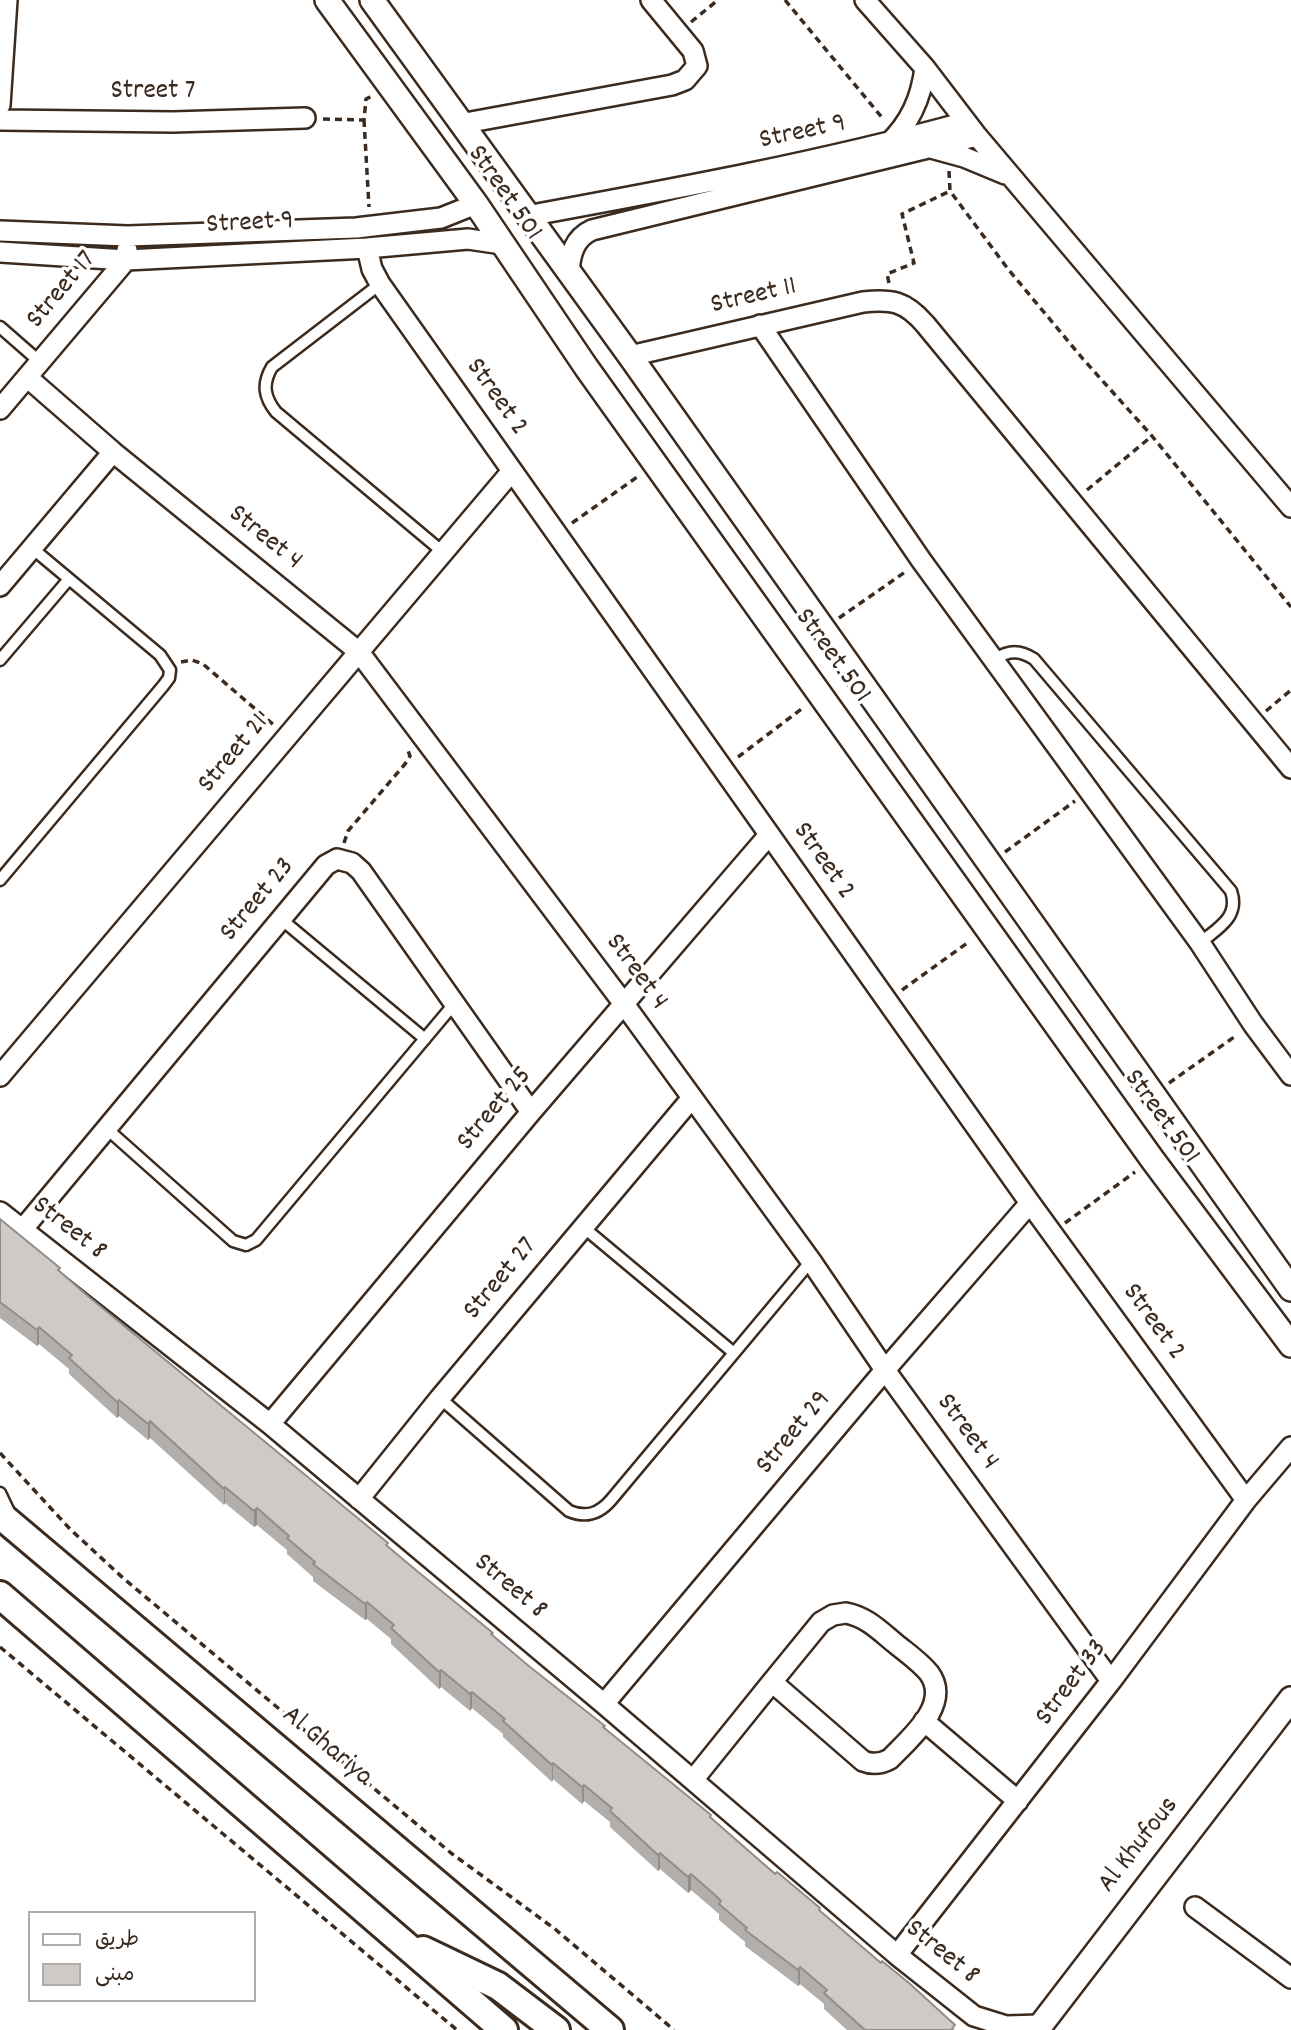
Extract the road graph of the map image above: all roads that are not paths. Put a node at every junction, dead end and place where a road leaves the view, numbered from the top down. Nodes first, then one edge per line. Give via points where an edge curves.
1 (7, 0) edge
2 (327, 0) edge
3 (372, 0) edge
4 (652, 0) edge
5 (865, 0) edge
6 (925, 68) junction
7 (0, 105) edge
8 (305, 118) road end
9 (0, 120) edge
10 (460, 124) junction
11 (971, 129) junction
12 (892, 140) junction
13 (939, 150) junction
14 (1013, 177) junction
15 (476, 204) junction
16 (527, 216) junction
17 (0, 230) edge
18 (128, 236) junction
19 (502, 244) junction
20 (367, 248) junction
21 (0, 252) edge
22 (126, 260) junction
23 (569, 273) junction
24 (380, 284) junction
25 (760, 325) junction
26 (0, 327) edge
27 (629, 356) junction
28 (40, 362) junction
29 (27, 377) junction
30 (0, 409) edge
31 (113, 452) junction
32 (512, 471) junction
33 (1291, 507) edge
34 (32, 548) junction
35 (444, 553) junction
36 (69, 579) junction
37 (0, 586) edge
38 (359, 652) junction
39 (995, 659) junction
40 (0, 660) edge
41 (1291, 768) edge
42 (769, 835) junction
43 (0, 880) edge
44 (281, 919) junction
45 (1200, 943) junction
46 (454, 1004) junction
47 (624, 1004) junction
48 (425, 1039) junction
49 (1289, 1068) edge
50 (0, 1076) edge
51 (691, 1099) junction
52 (531, 1112) junction
53 (105, 1128) junction
54 (1030, 1203) junction
55 (0, 1212) edge
56 (583, 1227) junction
57 (22, 1230) junction
58 (811, 1261) junction
59 (1291, 1289) edge
60 (1291, 1345) edge
61 (734, 1353) junction
62 (885, 1370) junction
63 (440, 1398) junction
64 (270, 1424) junction
65 (1291, 1447) edge
66 (0, 1493) edge
67 (359, 1499) junction
68 (1246, 1500) junction
69 (9, 1523) edge
70 (0, 1595) edge
71 (1111, 1681) junction
72 (772, 1682) junction
73 (1291, 1699) edge
74 (604, 1704) junction
75 (924, 1721) junction
76 (693, 1780) junction
77 (1018, 1801) junction
78 (1195, 1907) dead end
79 (396, 1937) junction
80 (897, 1955) junction
81 (1291, 1978) edge
82 (977, 2023) edge
83 (1038, 2027) edge
84 (504, 2030) edge
85 (556, 2030) edge
86 (611, 2030) edge

1 - 7 street
2 - 15 street, Street 501
3 - 10 street, Street 501
4 - 10 street via 693,51 694,71 685,80
5 - 6 street
6 - 11 street
6 - 12 street via 916,104
8 - 9 street, Street 7
10 - 16 street, Street 501
11 - 12 street, Street 9
11 - 13 street, Street 9
11 - 14 street
12 - 16 street, Street 9 via 723,180
13 - 14 street
13 - 23 street, Street 9 via 592,230 577,241
14 - 33 street
15 - 18 street, Street 9 via 441,218 370,227
15 - 19 street, Street 501
16 - 23 street, Street 501
17 - 18 street, Street 9
18 - 22 street, Street 17
19 - 20 street, Street 9 via 468,239
19 - 60 street, Street 501 via 1152,1159
20 - 22 street, Street 9
20 - 24 street, Street 2
21 - 22 street, Street 9
22 - 28 street, Street 17
23 - 27 street, Street 501
24 - 32 street, Street 2
24 - 35 lane via 282,358 266,376 266,397 276,412
25 - 27 street, Street 11
25 - 39 street
25 - 41 street, Street 11 via 863,302 892,301 918,316
26 - 28 lane
27 - 59 street, Street 501
28 - 29 street, Street 17
29 - 30 street, Street 17
29 - 31 street, Street 4
31 - 34 street
31 - 38 street, Street 4
32 - 35 street, Street 21
32 - 42 street, Street 2
34 - 36 lane
34 - 37 street
35 - 38 street, Street 21
36 - 40 lane
36 - 43 lane via 160,655 170,670 169,678
38 - 47 street, Street 4
38 - 50 street, Street 21
39 - 45 street
39 - 45 lane via 1010,652 1034,659 1231,891 1228,920
42 - 47 street, Street 25
42 - 54 street, Street 2
44 - 46 street, Street 23 via 326,864 344,859 361,872
44 - 48 lane
44 - 53 street, Street 23
45 - 49 street via 1253,1024
46 - 48 lane
46 - 52 street
47 - 51 street, Street 4
47 - 52 street, Street 25
48 - 53 lane via 257,1240 246,1245 233,1241
51 - 56 street, Street 27
51 - 58 street, Street 4
52 - 64 street, Street 25
53 - 57 street, Street 23
54 - 62 street, Street 29
54 - 68 street, Street 2
55 - 57 street, Street 8
56 - 61 lane
56 - 63 street, Street 27
57 - 64 street, Street 8
58 - 61 lane
58 - 62 street, Street 4
61 - 63 lane via 605,1507 587,1515 561,1504
62 - 71 street, Street 4
62 - 74 street, Street 29
63 - 67 street, Street 27
64 - 67 street, Street 8
65 - 68 street, Street 33
66 - 69 lane
67 - 74 street, Street 8
68 - 71 street, Street 33
69 - 86 main road, Al Ghariya
70 - 79 main road
71 - 77 street, Street 33
72 - 75 street via 870,1763 890,1759
72 - 75 street via 821,1622 846,1613 860,1616 929,1674 935,1703
72 - 76 street
73 - 83 street, Al Khufous
74 - 76 street, Street 8
75 - 77 street
76 - 80 street, Street 8
77 - 80 street, Street 33
78 - 81 street
79 - 84 main road
79 - 85 main road via 486,1979
80 - 82 street, Street 8
82 - 83 street, Street 8

